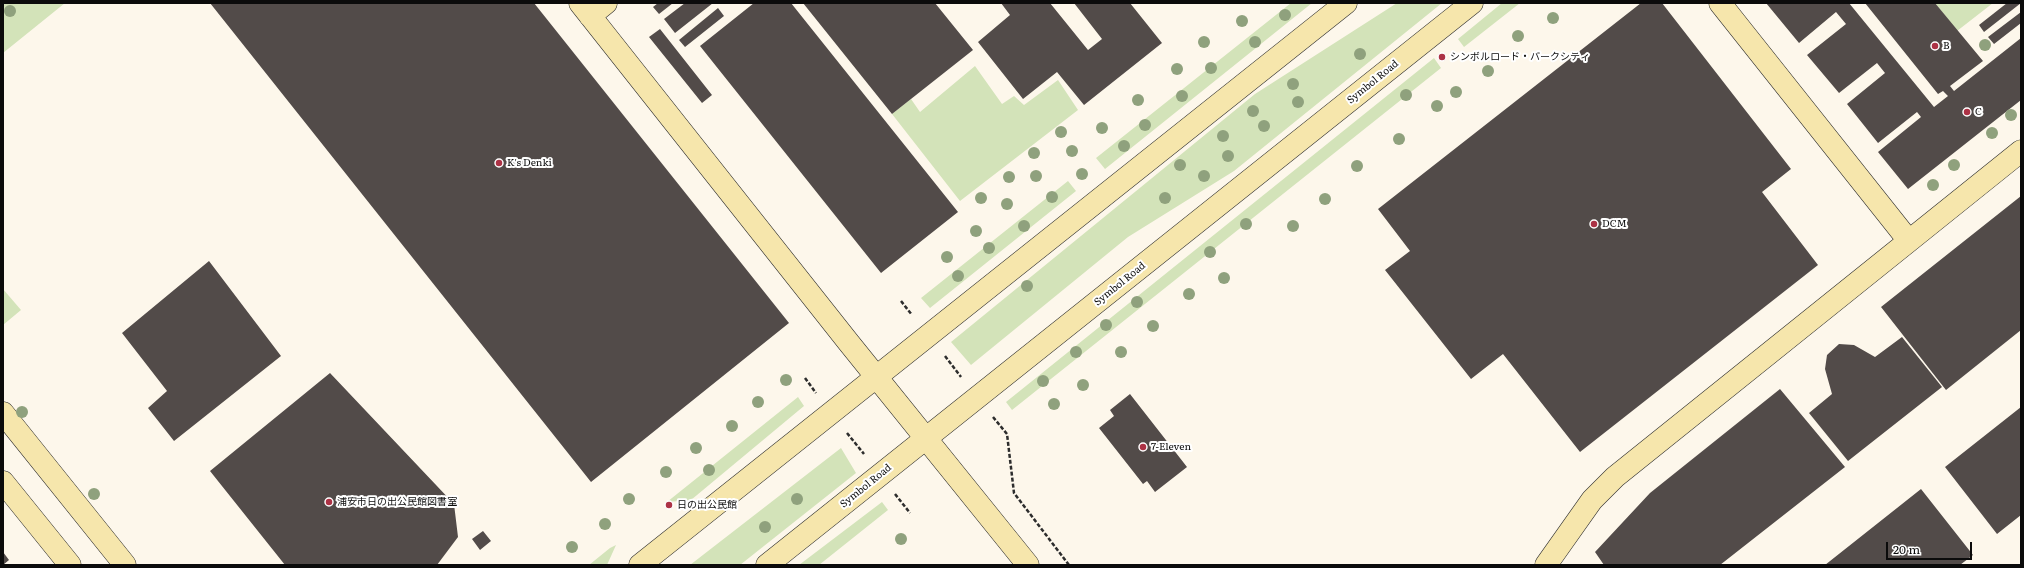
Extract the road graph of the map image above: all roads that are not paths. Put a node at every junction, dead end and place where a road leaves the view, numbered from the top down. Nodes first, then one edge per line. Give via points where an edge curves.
1 (1346, 3) edge
2 (1472, 3) edge
3 (1720, 3) edge
4 (592, 7) edge
5 (2021, 151) edge
6 (1909, 241) junction
7 (876, 376) junction
8 (3, 413) edge
9 (926, 438) junction
10 (3, 482) edge
11 (70, 565) edge
12 (125, 565) edge
13 (640, 565) edge
14 (767, 565) edge
15 (1028, 565) edge
16 (1546, 565) edge

1 - 7 street
2 - 9 street, Symbol Road
3 - 6 street
4 - 7 street
5 - 6 street
6 - 16 street via 1614,477 1592,500
7 - 9 street
7 - 13 street
8 - 12 street
9 - 14 street, Symbol Road
9 - 15 street
10 - 11 street

